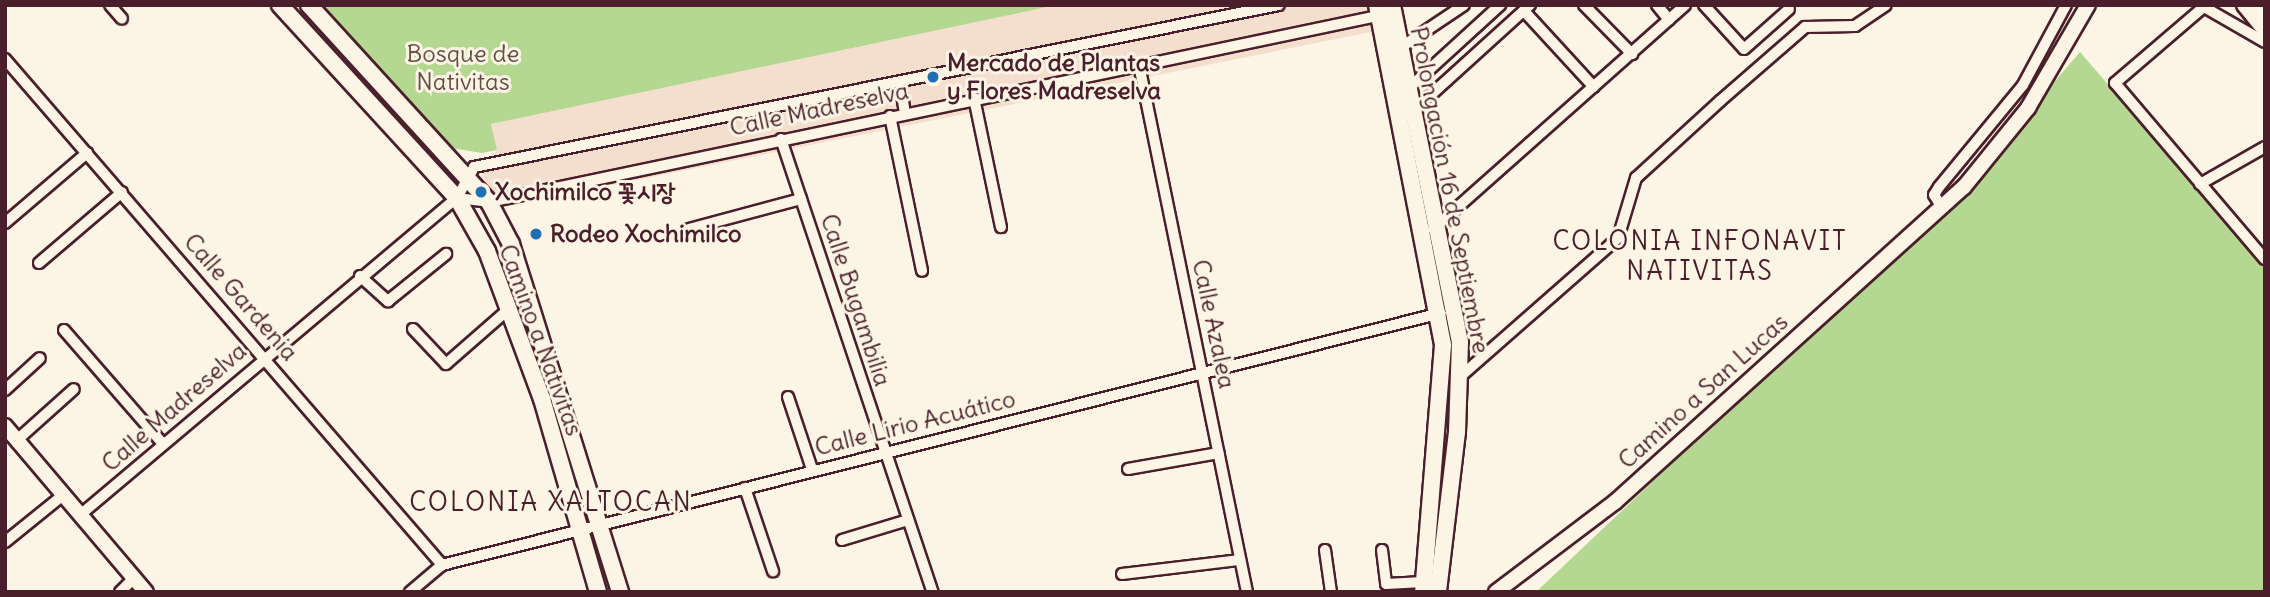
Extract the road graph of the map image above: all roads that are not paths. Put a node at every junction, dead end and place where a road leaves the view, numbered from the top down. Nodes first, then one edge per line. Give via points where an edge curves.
1 (110, 5) edge
2 (280, 5) edge
3 (309, 5) edge
4 (1279, 5) edge
5 (1392, 5) edge
6 (1464, 5) edge
7 (1500, 5) edge
8 (1584, 5) edge
9 (1657, 5) edge
10 (1685, 5) edge
11 (1704, 5) edge
12 (1886, 5) edge
13 (2066, 5) edge
14 (2088, 5) edge
15 (2244, 5) edge
16 (2259, 5) edge
17 (2205, 6) edge
18 (1788, 7) edge
19 (1527, 8) edge
20 (1378, 12) edge
21 (2265, 12) edge
22 (122, 19) dead end
23 (1669, 20) junction
24 (1805, 27) junction
25 (2265, 31) edge
26 (2265, 42) edge
27 (1400, 48) junction
28 (1632, 54) junction
29 (5, 59) edge
30 (1139, 65) junction
31 (900, 82) junction
32 (1594, 87) junction
33 (1408, 89) junction
34 (974, 98) junction
35 (1413, 111) junction
36 (905, 113) junction
37 (890, 116) junction
38 (782, 139) junction
39 (2265, 147) edge
40 (88, 153) junction
41 (468, 174) junction
42 (2200, 184) junction
43 (122, 192) junction
44 (457, 198) junction
45 (801, 199) junction
46 (489, 202) junction
47 (1941, 206) junction
48 (5, 223) edge
49 (1000, 227) dead end
50 (689, 229) dead end
51 (1433, 229) junction
52 (446, 254) dead end
53 (2265, 260) edge
54 (39, 263) dead end
55 (922, 271) dead end
56 (360, 276) junction
57 (510, 307) junction
58 (1446, 312) junction
59 (413, 328) dead end
60 (64, 330) dead end
61 (265, 356) junction
62 (40, 358) dead end
63 (1203, 376) junction
64 (1461, 376) junction
65 (74, 389) dead end
66 (5, 390) edge
67 (788, 397) dead end
68 (5, 426) edge
69 (17, 440) junction
70 (163, 444) junction
71 (883, 452) junction
72 (1219, 453) junction
73 (1128, 469) dead end
74 (812, 470) junction
75 (745, 488) junction
76 (63, 495) junction
77 (80, 515) junction
78 (908, 520) junction
79 (601, 527) junction
80 (581, 532) junction
81 (842, 540) dead end
82 (5, 542) edge
83 (1325, 550) dead end
84 (1382, 550) dead end
85 (1240, 560) junction
86 (442, 565) junction
87 (772, 571) dead end
88 (1122, 574) dead end
89 (134, 578) junction
90 (1423, 587) edge
91 (120, 592) edge
92 (146, 592) edge
93 (410, 592) edge
94 (598, 592) edge
95 (620, 592) edge
96 (933, 592) edge
97 (1247, 592) edge
98 (1331, 592) edge
99 (1438, 592) edge
100 (1496, 592) edge

1 - 22 street
2 - 44 main road, Camino a Nativitas
3 - 41 main road, Camino a Nativitas
4 - 31 street, Calle Madreselva
5 - 20 street, Calle Madreselva
5 - 27 main road, Prolongación 16 de Septiembre
6 - 27 street
7 - 33 street
8 - 28 street
9 - 23 street
10 - 23 street
11 - 18 street via 1744,49
12 - 24 street via 1855,26
13 - 47 street via 2023,85 1934,195
14 - 47 street, Camino a San Lucas via 2028,108 1964,187
15 - 25 street
16 - 21 street
17 - 26 street
17 - 42 street via 2115,83
18 - 24 street
19 - 32 street
19 - 35 street
20 - 30 street, Calle Madreselva
20 - 58 main road, Prolongación 16 de Septiembre
23 - 28 street
24 - 64 street via 1636,178 1618,238
27 - 33 main road, Prolongación 16 de Septiembre
28 - 32 street
29 - 40 street, Calle Gardenia
30 - 34 street, Calle Madreselva
30 - 63 street, Calle Azalea
31 - 36 street
31 - 41 street, Calle Madreselva via 500,162
32 - 51 street
33 - 35 main road, Prolongación 16 de Septiembre
34 - 36 street, Calle Madreselva
34 - 49 street
35 - 51 main road, Prolongación 16 de Septiembre
36 - 37 street, Calle Madreselva
37 - 38 street, Calle Madreselva
37 - 55 street
38 - 45 street, Calle Bugambilia
38 - 46 street, Calle Madreselva
39 - 42 street
40 - 43 street, Calle Gardenia
40 - 48 street
41 - 44 street, Calle Madreselva
41 - 46 main road, Camino a Nativitas
42 - 53 street
43 - 54 street
43 - 61 street, Calle Gardenia
44 - 46 street, Calle Madreselva
44 - 56 street, Calle Madreselva
44 - 57 main road, Camino a Nativitas
45 - 50 street
45 - 71 street, Calle Bugambilia
46 - 79 main road, Camino a Nativitas via 511,244
47 - 100 street, Camino a San Lucas via 1615,502
51 - 58 main road, Prolongación 16 de Septiembre
52 - 56 street via 388,301
56 - 61 street, Calle Madreselva
57 - 59 street via 446,364
57 - 80 main road, Camino a Nativitas
58 - 63 street, Calle Lirio Acuático
58 - 64 main road, Prolongación 16 de Septiembre
58 - 90 main road, Prolongación 16 de Septiembre via 1445,376
60 - 70 street
61 - 70 street, Calle Madreselva
61 - 86 street, Calle Gardenia
62 - 66 street
63 - 71 street, Calle Lirio Acuático
63 - 72 street, Calle Azalea
64 - 99 main road, Prolongación 16 de Septiembre
65 - 69 street
67 - 74 street
68 - 69 street
69 - 76 street
70 - 77 street, Calle Madreselva
71 - 74 street, Calle Lirio Acuático
71 - 78 street, Calle Bugambilia
72 - 73 street
72 - 85 street, Calle Azalea
74 - 75 street, Calle Lirio Acuático
75 - 79 street, Calle Lirio Acuático
75 - 87 street
76 - 77 street
76 - 82 street
77 - 89 street
78 - 81 street
78 - 96 street, Calle Bugambilia
79 - 80 street, Calle Lirio Acuático
79 - 95 main road, Camino a Nativitas
80 - 86 street, Calle Lirio Acuático
80 - 94 main road, Camino a Nativitas
83 - 98 street
84 - 90 street, Prolongación 16 de Septiembre via 1386,584
85 - 88 street
85 - 97 street, Calle Azalea
86 - 93 street, Calle Lirio Acuático
89 - 91 street
89 - 92 street

